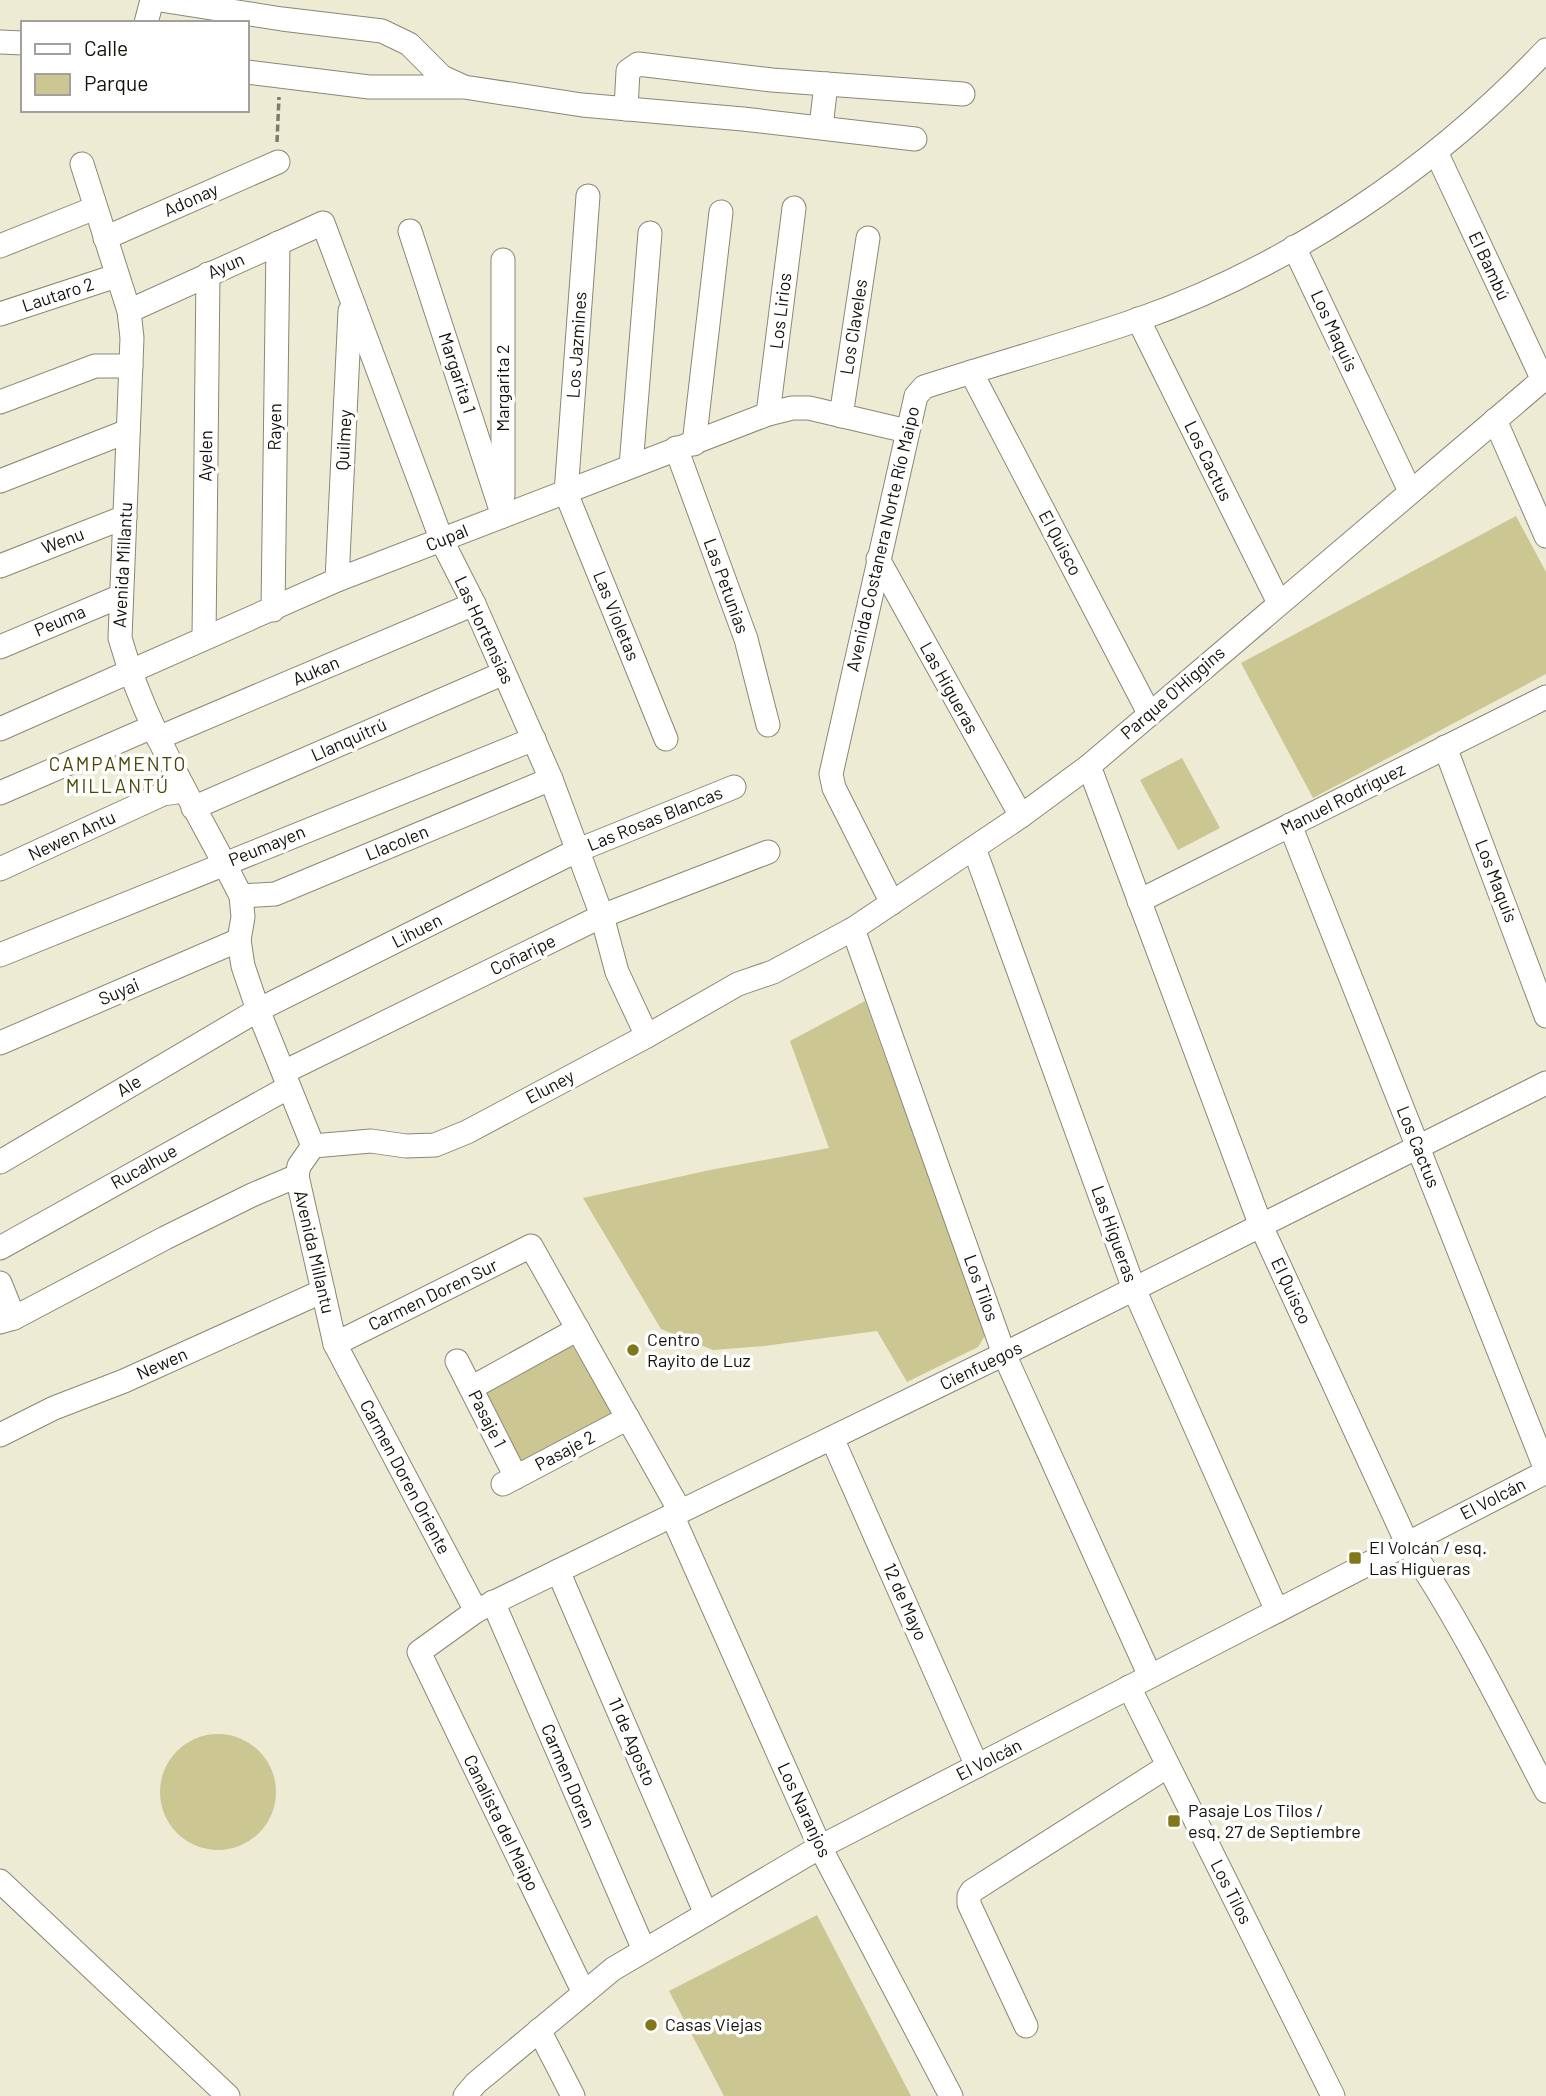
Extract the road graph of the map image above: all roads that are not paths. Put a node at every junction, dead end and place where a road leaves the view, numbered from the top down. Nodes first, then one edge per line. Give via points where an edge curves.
1 (152, 0) edge
2 (160, 0) edge
3 (147, 21) edge
4 (0, 42) edge
5 (21, 43) edge
6 (1546, 50) edge
7 (248, 72) edge
8 (826, 84) junction
9 (464, 86) junction
10 (962, 94) dead end
11 (626, 109) junction
12 (821, 127) junction
13 (915, 139) dead end
14 (1436, 152) junction
15 (278, 162) dead end
16 (82, 164) dead end
17 (588, 196) dead end
18 (95, 208) junction
19 (794, 208) dead end
20 (721, 212) dead end
21 (323, 223) joint
22 (410, 231) dead end
23 (650, 233) dead end
24 (105, 238) junction
25 (868, 238) dead end
26 (278, 243) junction
27 (0, 246) edge
28 (1294, 247) junction
29 (503, 260) dead end
30 (208, 274) junction
31 (117, 276) junction
32 (350, 299) junction
33 (129, 311) junction
34 (0, 314) edge
35 (1138, 319) junction
36 (131, 366) junction
37 (971, 372) junction
38 (1544, 378) edge
39 (0, 402) edge
40 (768, 414) junction
41 (841, 415) junction
42 (1496, 419) junction
43 (128, 431) junction
44 (906, 431) junction
45 (685, 446) junction
46 (631, 466) junction
47 (0, 481) edge
48 (1410, 491) junction
49 (566, 493) junction
50 (503, 516) junction
51 (125, 517) junction
52 (1546, 536) edge
53 (442, 541) junction
54 (877, 559) junction
55 (0, 566) edge
56 (337, 580) junction
57 (121, 596) junction
58 (1279, 603) junction
59 (474, 604) junction
60 (273, 610) junction
61 (204, 638) junction
62 (0, 647) edge
63 (129, 672) junction
64 (504, 673) junction
65 (1546, 697) edge
66 (1149, 713) junction
67 (768, 725) dead end
68 (0, 729) edge
69 (155, 733) junction
70 (534, 739) junction
71 (666, 739) dead end
72 (1445, 747) junction
73 (1088, 766) junction
74 (551, 779) junction
75 (734, 788) dead end
76 (0, 793) edge
77 (189, 800) junction
78 (1021, 816) junction
79 (1290, 825) junction
80 (974, 848) junction
81 (576, 851) junction
82 (768, 852) dead end
83 (225, 863) junction
84 (0, 869) edge
85 (241, 896) junction
86 (1139, 901) junction
87 (892, 903) junction
88 (601, 916) junction
89 (853, 929) junction
90 (239, 940) junction
91 (0, 955) edge
92 (773, 972) joint
93 (258, 1010) junction
94 (1546, 1016) edge
95 (647, 1036) junction
96 (0, 1043) edge
97 (287, 1079) junction
98 (1546, 1083) edge
99 (313, 1146) junction
100 (1418, 1148) junction
101 (0, 1162) edge
102 (297, 1177) junction
103 (1261, 1226) junction
104 (531, 1246) joint
105 (0, 1248) edge
106 (0, 1283) edge
107 (1134, 1289) junction
108 (323, 1291) junction
109 (7, 1320) edge
110 (578, 1329) junction
111 (335, 1344) junction
112 (1004, 1354) junction
113 (457, 1361) dead end
114 (471, 1388) junction
115 (628, 1418) junction
116 (0, 1435) edge
117 (832, 1438) junction
118 (1546, 1471) edge
119 (510, 1480) joint
120 (676, 1513) junction
121 (1408, 1544) junction
122 (558, 1571) junction
123 (485, 1606) junction
124 (1277, 1611) junction
125 (419, 1653) joint
126 (1150, 1676) junction
127 (1129, 1687) junction
128 (977, 1766) junction
129 (1168, 1766) junction
130 (1546, 1791) edge
131 (820, 1847) junction
132 (0, 1881) edge
133 (706, 1914) junction
134 (644, 1951) junction
135 (584, 1993) junction
136 (1026, 2026) dead end
137 (539, 2030) junction
138 (228, 2096) edge
139 (465, 2096) edge
140 (573, 2096) edge
141 (951, 2096) edge
142 (1333, 2096) edge

1 - 3 street
2 - 9 street via 382,31 409,44 442,77
4 - 5 street
6 - 14 street, Avenida Costanera Norte Río Maipo
7 - 9 street via 369,87
8 - 10 street
8 - 11 street via 638,64 628,71
8 - 12 street
9 - 11 street
11 - 12 street
12 - 13 street
14 - 28 street, Avenida Costanera Norte Río Maipo
14 - 38 street, El Bambú
15 - 24 street, Adonay
16 - 18 street, Avenida Millantu
17 - 49 street, Los Jazmines
18 - 24 street, Avenida Millantu
18 - 27 street
19 - 40 street, Los Lirios
20 - 45 street
21 - 26 street, Ayun
21 - 32 street, Las Hortensias
22 - 50 street, Margarita 1
23 - 46 street
24 - 31 street, Avenida Millantu
25 - 41 street, Los Claveles
26 - 30 street, Ayun
26 - 60 street, Rayen
28 - 35 street, Avenida Costanera Norte Río Maipo
28 - 48 street, Los Maquis
29 - 50 street, Margarita 2
30 - 33 street, Ayun
30 - 61 street, Ayelen
31 - 33 street, Avenida Millantu
31 - 34 street, Lautaro 2
32 - 53 street, Las Hortensias
32 - 56 street, Quilmey
33 - 36 street, Avenida Millantu
35 - 37 street, Avenida Costanera Norte Río Maipo
35 - 58 street, Los Cactus
36 - 39 street via 94,366
36 - 43 street, Avenida Millantu
37 - 44 street, Avenida Costanera Norte Río Maipo via 924,387 916,396
37 - 66 street, El Quisco
38 - 42 street, Parque O'Higgins
40 - 41 street, Cupal via 809,408
40 - 45 street, Cupal
41 - 44 street, Cupal
42 - 48 street, Parque O'Higgins
42 - 52 street
43 - 47 street
43 - 51 street, Avenida Millantu
44 - 54 street, Avenida Costanera Norte Río Maipo
45 - 46 street, Cupal
45 - 67 street, Las Petunias
46 - 49 street, Cupal
48 - 58 street, Parque O'Higgins
49 - 50 street, Cupal
49 - 71 street, Las Violetas
50 - 53 street, Cupal
51 - 55 street, Wenu
51 - 57 street, Avenida Millantu
53 - 56 street, Cupal
53 - 59 street, Las Hortensias
54 - 78 street, Las Higueras
54 - 87 street, Avenida Costanera Norte Río Maipo via 831,779
56 - 60 street, Cupal
57 - 62 street, Peuma
57 - 63 street, Avenida Millantu via 120,638
58 - 66 street, Parque O'Higgins
59 - 64 street, Las Hortensias
59 - 69 street, Aukan
60 - 61 street, Cupal
61 - 63 street, Cupal
63 - 68 street, Cupal
63 - 69 street, Avenida Millantu
64 - 70 street, Las Hortensias
64 - 77 street, Llanquitrú
65 - 72 street, Manuel Rodríguez
66 - 73 street, Parque O'Higgins
69 - 76 street, Aukan
69 - 77 street, Avenida Millantu
70 - 74 street, Las Hortensias
70 - 83 street, Peumayen
72 - 79 street, Manuel Rodríguez
72 - 94 street, Los Maquis
73 - 78 street, Parque O'Higgins
73 - 86 street, El Quisco
74 - 81 street, Las Hortensias
74 - 85 street, Llacolen via 275,894
75 - 81 street, Las Rosas Blancas
77 - 83 street, Avenida Millantu
77 - 84 street, Newen Antu via 163,794
78 - 80 street, Parque O'Higgins
79 - 86 street, Manuel Rodríguez
79 - 100 street, Los Cactus
80 - 87 street, Parque O'Higgins
80 - 107 street, Las Higueras
81 - 88 street, Las Hortensias
81 - 93 street, Lihuen
82 - 88 street, Coñaripe
83 - 85 street, Avenida Millantu
83 - 91 street, Peumayen
85 - 90 street, Avenida Millantu
86 - 103 street, El Quisco
87 - 89 street, Parque O'Higgins
88 - 95 street, Las Hortensias via 617,972
88 - 97 street, Coñaripe
89 - 92 street, Parque O'Higgins
89 - 112 street, Los Tilos
90 - 93 street, Avenida Millantu
90 - 96 street, Suyai
92 - 95 street, Eluney via 738,984
93 - 97 street, Avenida Millantu
93 - 101 street, Ale
95 - 99 street, Eluney via 435,1145 371,1141
97 - 99 street, Avenida Millantu
97 - 105 street, Rucalhue
98 - 100 street, Cienfuegos
99 - 102 street, Avenida Millantu
100 - 103 street, Cienfuegos
100 - 118 street, Los Cactus
102 - 108 street, Avenida Millantu
102 - 109 street via 251,1195
103 - 107 street, Cienfuegos
103 - 121 street, El Quisco
104 - 110 street, Los Naranjos
104 - 111 street, Carmen Doren Sur
106 - 109 street
107 - 112 street, Cienfuegos
107 - 124 street, Las Higueras
108 - 111 street, Avenida Millantu
108 - 116 street, Newen
110 - 114 street
110 - 115 street, Los Naranjos
111 - 123 street, Carmen Doren Oriente
112 - 117 street, Cienfuegos
112 - 126 street, Los Tilos
113 - 114 street, Pasaje 1
114 - 119 street, Pasaje 1
115 - 119 street, Pasaje 2
115 - 120 street, Los Naranjos
117 - 120 street, Cienfuegos
117 - 128 street, 12 de Mayo
118 - 121 street, El Volcán
120 - 122 street, Cienfuegos
120 - 131 street, Los Naranjos
121 - 124 street, El Volcán
121 - 130 street, El Quisco via 1466,1636
122 - 123 street, Cienfuegos
122 - 133 street, 11 de Agosto
123 - 125 street, Cienfuegos
123 - 134 street, Carmen Doren
124 - 126 street, El Volcán
125 - 135 street, Canalista del Maipo
126 - 127 street, El Volcán
127 - 128 street, El Volcán
127 - 129 street, Los Tilos
128 - 131 street, El Volcán
129 - 136 street via 969,1896
129 - 142 street, Los Tilos
131 - 133 street, El Volcán
131 - 141 street, Los Naranjos
132 - 138 street
133 - 134 street, El Volcán
134 - 135 street, El Volcán
135 - 137 street, El Volcán
137 - 139 street, El Volcán
137 - 140 street

